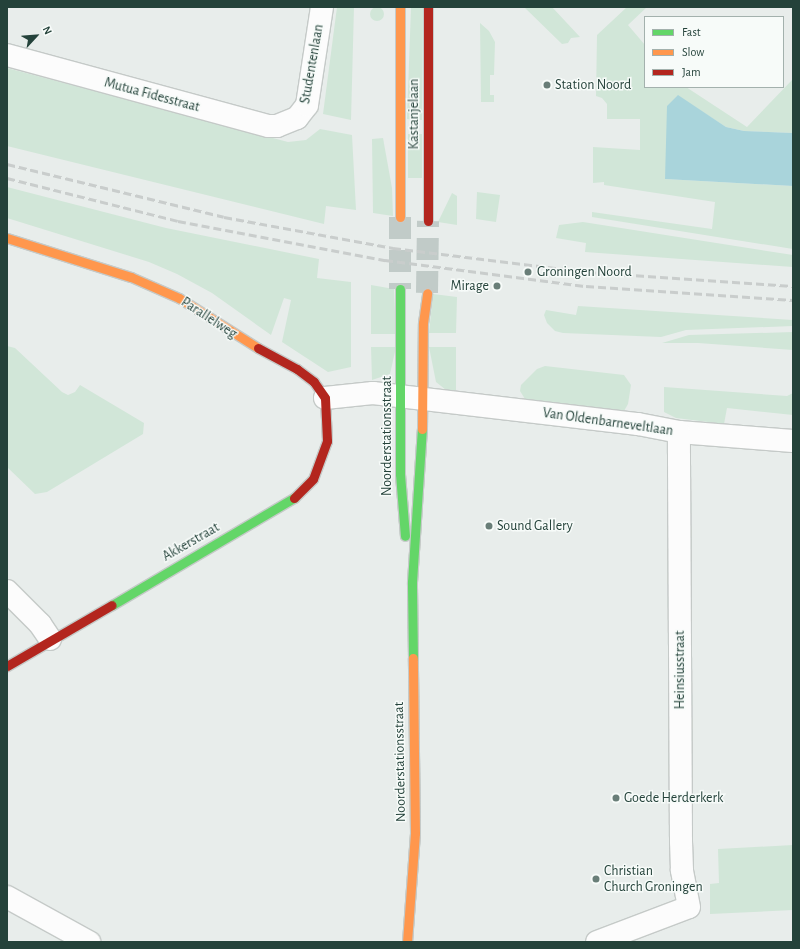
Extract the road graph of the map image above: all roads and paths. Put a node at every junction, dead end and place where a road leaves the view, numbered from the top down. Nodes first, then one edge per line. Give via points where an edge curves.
1 (322, 7) edge
2 (400, 7) edge
3 (428, 7) edge
4 (7, 55) edge
5 (298, 118) joint
6 (400, 217) tunnel mouth
7 (428, 220) tunnel mouth
8 (7, 238) edge
9 (400, 289) tunnel mouth
10 (427, 293) tunnel mouth
11 (400, 397) junction
12 (325, 398) junction
13 (422, 399) junction
14 (679, 432) junction
15 (793, 441) edge
16 (412, 582) junction
17 (7, 591) edge
18 (50, 639) junction
19 (7, 666) edge
20 (7, 897) edge
21 (89, 942) edge
22 (407, 942) edge
23 (598, 942) edge

1 - 5 street, Studentenlaan via 306,105
2 - 6 street, Kastanjelaan
3 - 7 street, Kastanjelaan
4 - 5 street, Mutua Fidesstraat via 269,126
8 - 12 street, Parallelweg via 131,278 179,298 236,336 297,369 314,382
9 - 11 street, Noorderstationsstraat
10 - 13 street, Noorderstationsstraat via 423,323
11 - 12 street via 366,392
11 - 13 street, Van Oldenbarneveltlaan
11 - 16 street, Noorderstationsstraat via 402,515
12 - 18 street, Akkerstraat via 327,440 322,461 313,479 296,496
13 - 14 street, Van Oldenbarneveltlaan via 623,422
13 - 16 street, Noorderstationsstraat
14 - 15 street, Van Oldenbarneveltlaan
14 - 23 street, Heinsiusstraat via 681,841 682,870 689,907
16 - 22 street, Noorderstationsstraat via 415,833
17 - 18 street via 40,624
18 - 19 street, Akkerstraat
20 - 21 street

